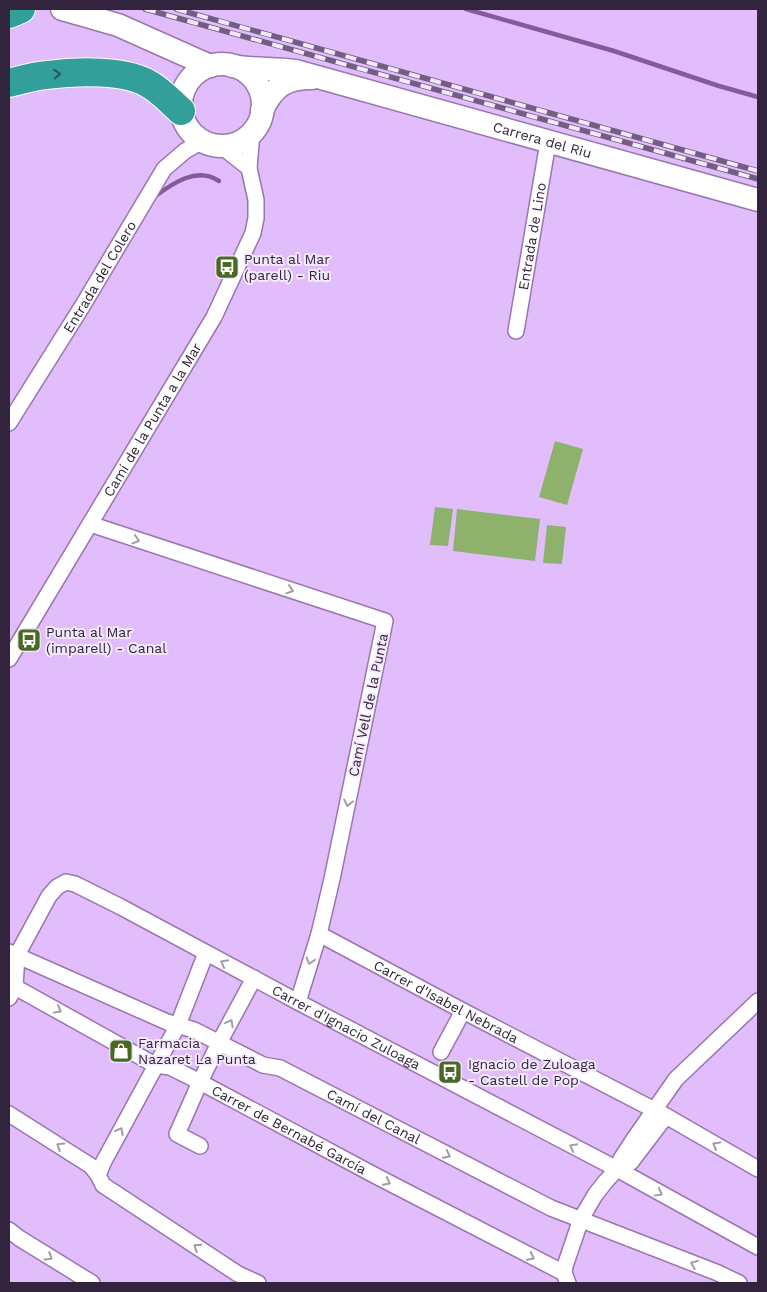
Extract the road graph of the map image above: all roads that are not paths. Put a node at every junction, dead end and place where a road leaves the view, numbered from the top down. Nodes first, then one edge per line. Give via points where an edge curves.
1 (21, 9) edge
2 (62, 9) edge
3 (9, 14) edge
4 (158, 44) junction
5 (221, 66) junction
6 (325, 79) junction
7 (9, 82) edge
8 (183, 100) junction
9 (262, 110) junction
10 (252, 132) junction
11 (550, 141) junction
12 (211, 143) junction
13 (249, 168) junction
14 (758, 200) edge
15 (516, 331) dead end
16 (9, 423) edge
17 (90, 524) junction
18 (9, 659) edge
19 (319, 934) junction
20 (13, 953) edge
21 (206, 953) junction
22 (254, 978) junction
23 (12, 992) edge
24 (758, 1001) edge
25 (298, 1002) junction
26 (463, 1011) junction
27 (178, 1025) junction
28 (219, 1043) junction
29 (441, 1052) dead end
30 (155, 1065) junction
31 (200, 1082) junction
32 (660, 1113) junction
33 (9, 1114) edge
34 (200, 1146) dead end
35 (616, 1169) junction
36 (758, 1169) edge
37 (98, 1175) junction
38 (581, 1219) junction
39 (9, 1230) edge
40 (758, 1247) edge
41 (566, 1278) edge
42 (235, 1279) edge
43 (92, 1283) edge
44 (258, 1283) edge
45 (739, 1283) edge

1 - 3 highway
2 - 4 street, Carrera del Riu via 118,25
4 - 5 street, Carrera del Riu
4 - 8 street, Carrera del Riu via 174,64
5 - 6 street, Carrera del Riu via 284,69
5 - 8 street via 194,75 188,82
5 - 9 street via 252,78 261,94
6 - 9 street, Carrera del Riu via 298,78 287,82 268,97
6 - 11 street, Carrera del Riu
7 -> 8 highway via 83,72 120,74 137,78
8 - 12 street via 184,120 188,128 194,136
9 - 10 street
10 - 12 street via 230,145
10 - 13 street, Camí de la Punta a la Mar
11 - 14 street, Carrera del Riu
11 - 15 street, Entrada de Lino
12 - 13 street
12 - 16 street, Entrada del Colero via 185,151 164,169
13 - 17 street, Camí de la Punta a la Mar via 256,200 253,233 214,317
17 - 18 street, Camí de la Punta a la Mar
17 -> 19 street, Camí Vell de la Punta via 385,622
19 -> 25 street, Camí Vell de la Punta
19 - 26 street, Carrer d'Isabel Nebrada
20 - 21 street, Carrer d'Ignacio Zuloaga via 49,896 66,882 86,888
20 - 23 street
20 - 27 street, Camí del Canal
22 -> 21 street, Carrer d'Ignacio Zuloaga
21 - 27 street
22 - 25 street, Carrer d'Ignacio Zuloaga
28 -> 22 street
23 -> 30 street, Carrer de Bernabé García
24 - 32 street via 676,1078
35 -> 25 street, Carrer d'Ignacio Zuloaga
26 - 29 street
26 - 32 street, Carrer d'Isabel Nebrada
27 - 28 street, Camí del Canal
27 - 30 street
28 - 31 street
28 -> 38 street, Camí del Canal via 263,1065 280,1068 552,1208
30 - 31 street, Carrer de Bernabé García via 170,1067
37 -> 30 street
31 - 34 street via 177,1134
31 -> 41 street, Carrer de Bernabé García
32 - 35 street via 625,1152
36 -> 32 street, Carrer d'Isabel Nebrada
37 -> 33 street via 91,1166
35 - 38 street
35 -> 40 street, Carrer d'Ignacio Zuloaga
42 -> 37 street via 103,1185
38 - 41 street via 570,1251
45 -> 38 street, Camí del Canal
39 -> 43 street
42 - 44 street

